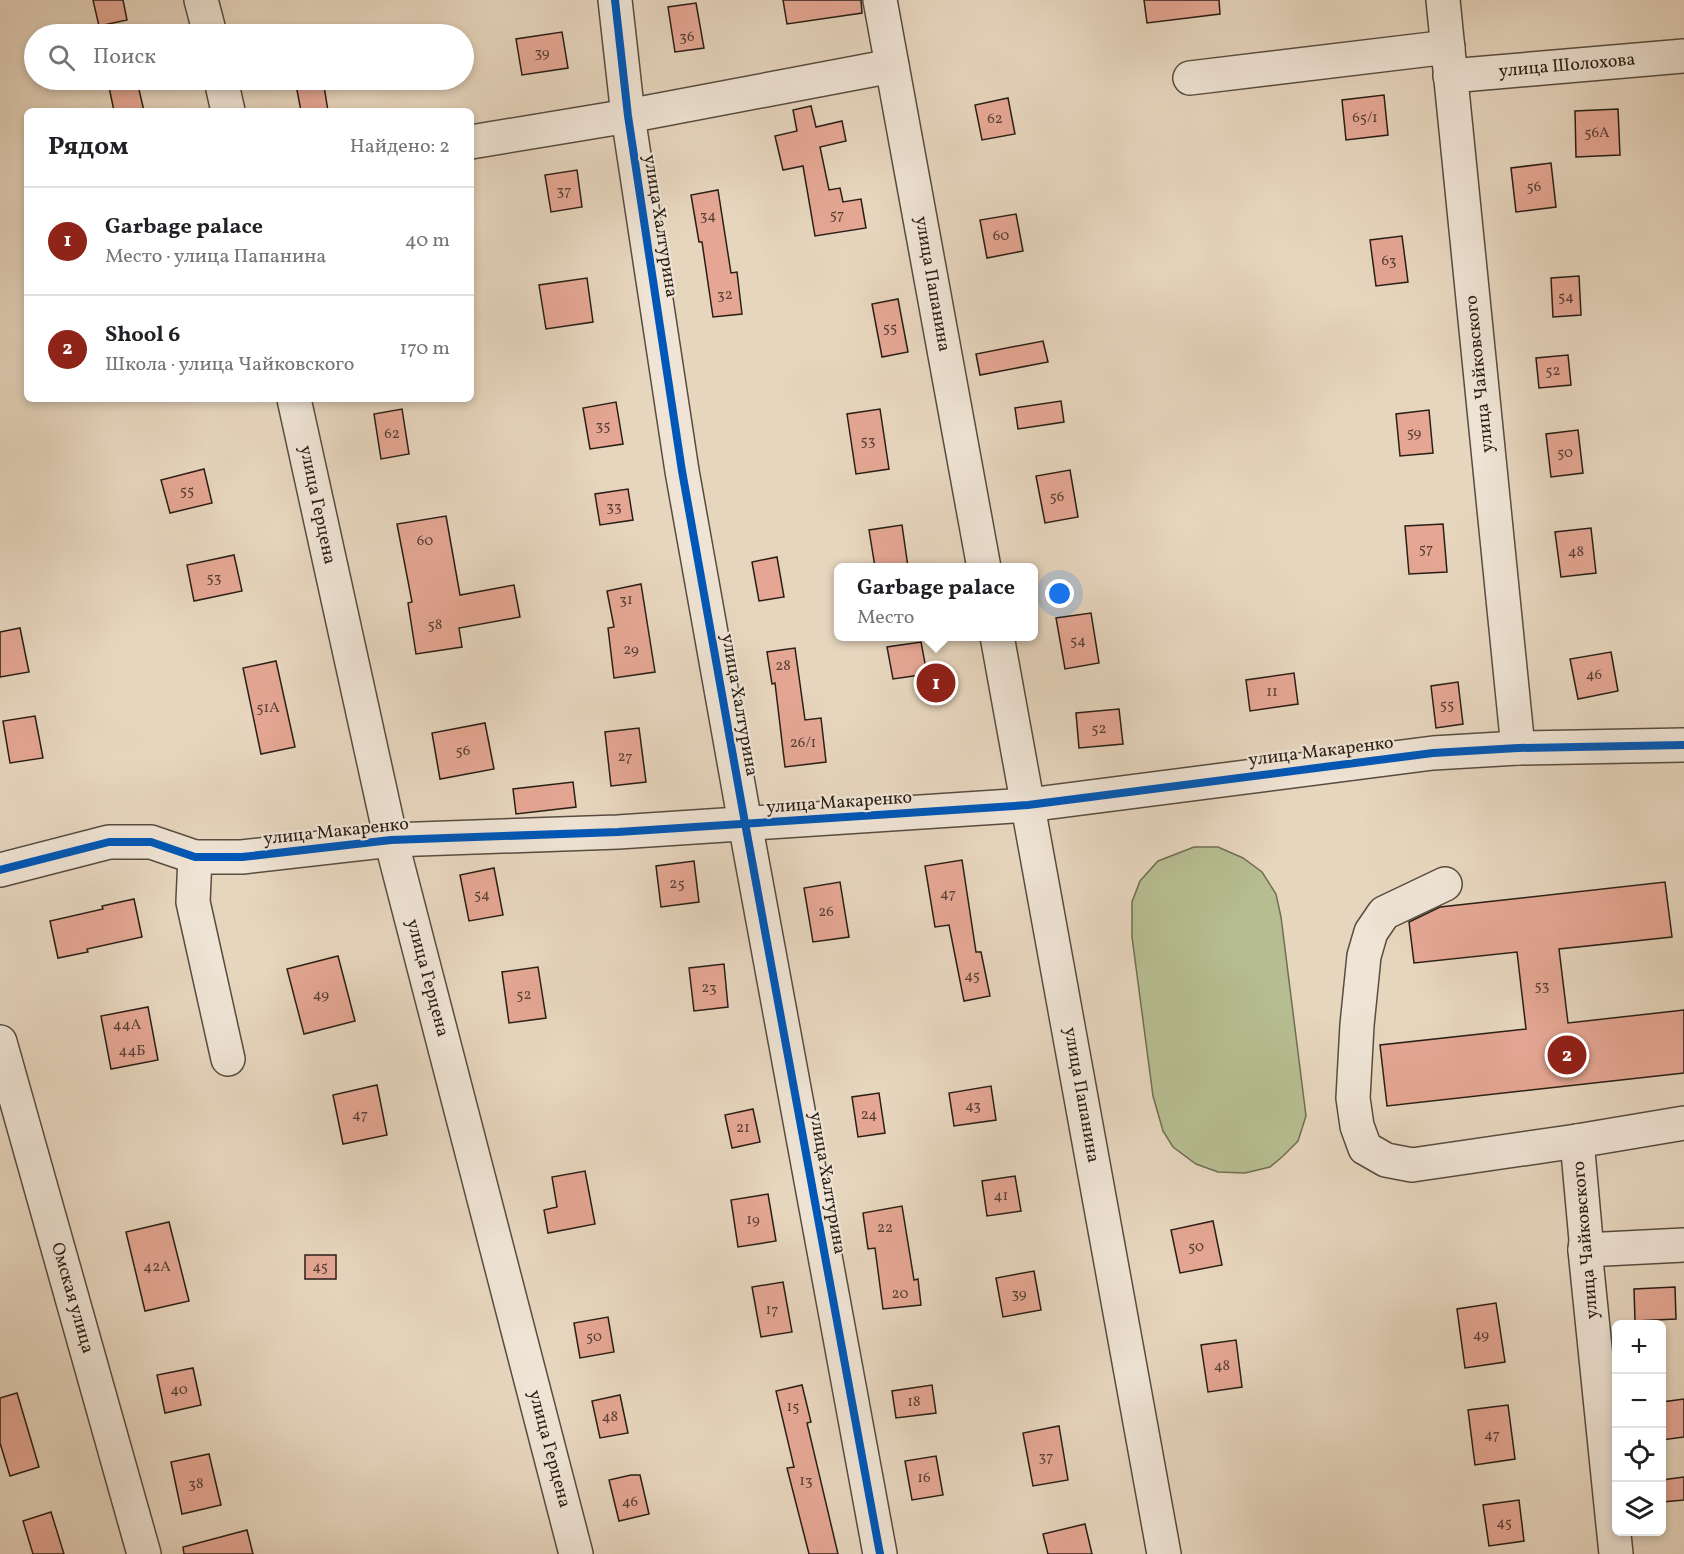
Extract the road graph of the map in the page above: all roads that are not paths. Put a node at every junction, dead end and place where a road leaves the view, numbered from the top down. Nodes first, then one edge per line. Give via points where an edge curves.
1 (201, 0) edge
2 (615, 0) edge
3 (880, 0) edge
4 (1443, 0) edge
5 (207, 24) edge
6 (1684, 56) edge
7 (1449, 62) junction
8 (892, 66) junction
9 (1190, 78) dead end
10 (223, 90) edge
11 (227, 108) edge
12 (628, 116) junction
13 (474, 142) edge
14 (295, 402) edge
15 (983, 563) edge
16 (998, 641) edge
17 (1684, 745) edge
18 (1518, 748) junction
19 (1028, 805) junction
20 (745, 823) junction
21 (391, 840) junction
22 (195, 857) junction
23 (0, 870) edge
24 (1444, 884) dead end
25 (0, 1042) edge
26 (228, 1059) dead end
27 (1684, 1123) edge
28 (1578, 1141) junction
29 (1684, 1245) edge
30 (1585, 1250) junction
31 (144, 1554) edge
32 (576, 1554) edge
33 (880, 1554) edge
34 (1164, 1554) edge
35 (1616, 1554) edge

1 - 5 street
2 - 12 street, улица Халтурина
3 - 8 street, улица Папанина
4 - 7 street, улица Чайковского
6 - 7 street, улица Шолохова
7 - 9 street, улица Шолохова via 1411,53
7 - 18 street, улица Чайковского
8 - 12 street
8 - 15 street, улица Папанина
10 - 11 street
12 - 13 street
12 - 20 street, улица Халтурина via 682,471
14 - 21 street, улица Герцена
16 - 19 street, улица Папанина
17 - 18 street, улица Макаренко
18 - 19 street, улица Макаренко via 1433,753
19 - 20 street, улица Макаренко
19 - 34 street, улица Папанина
20 - 21 street, улица Макаренко
20 - 33 street, улица Халтурина
21 - 22 street, улица Макаренко via 242,856
21 - 32 street, улица Герцена
22 - 23 street, улица Макаренко via 151,842 109,842
22 - 26 street via 194,902
24 - 28 street via 1384,913 1371,932 1364,956 1353,1098 1365,1148 1386,1160 1412,1165
25 - 31 street, Омская улица
27 - 28 street
28 - 30 street, улица Чайковского
29 - 30 street
30 - 35 street, улица Чайковского

